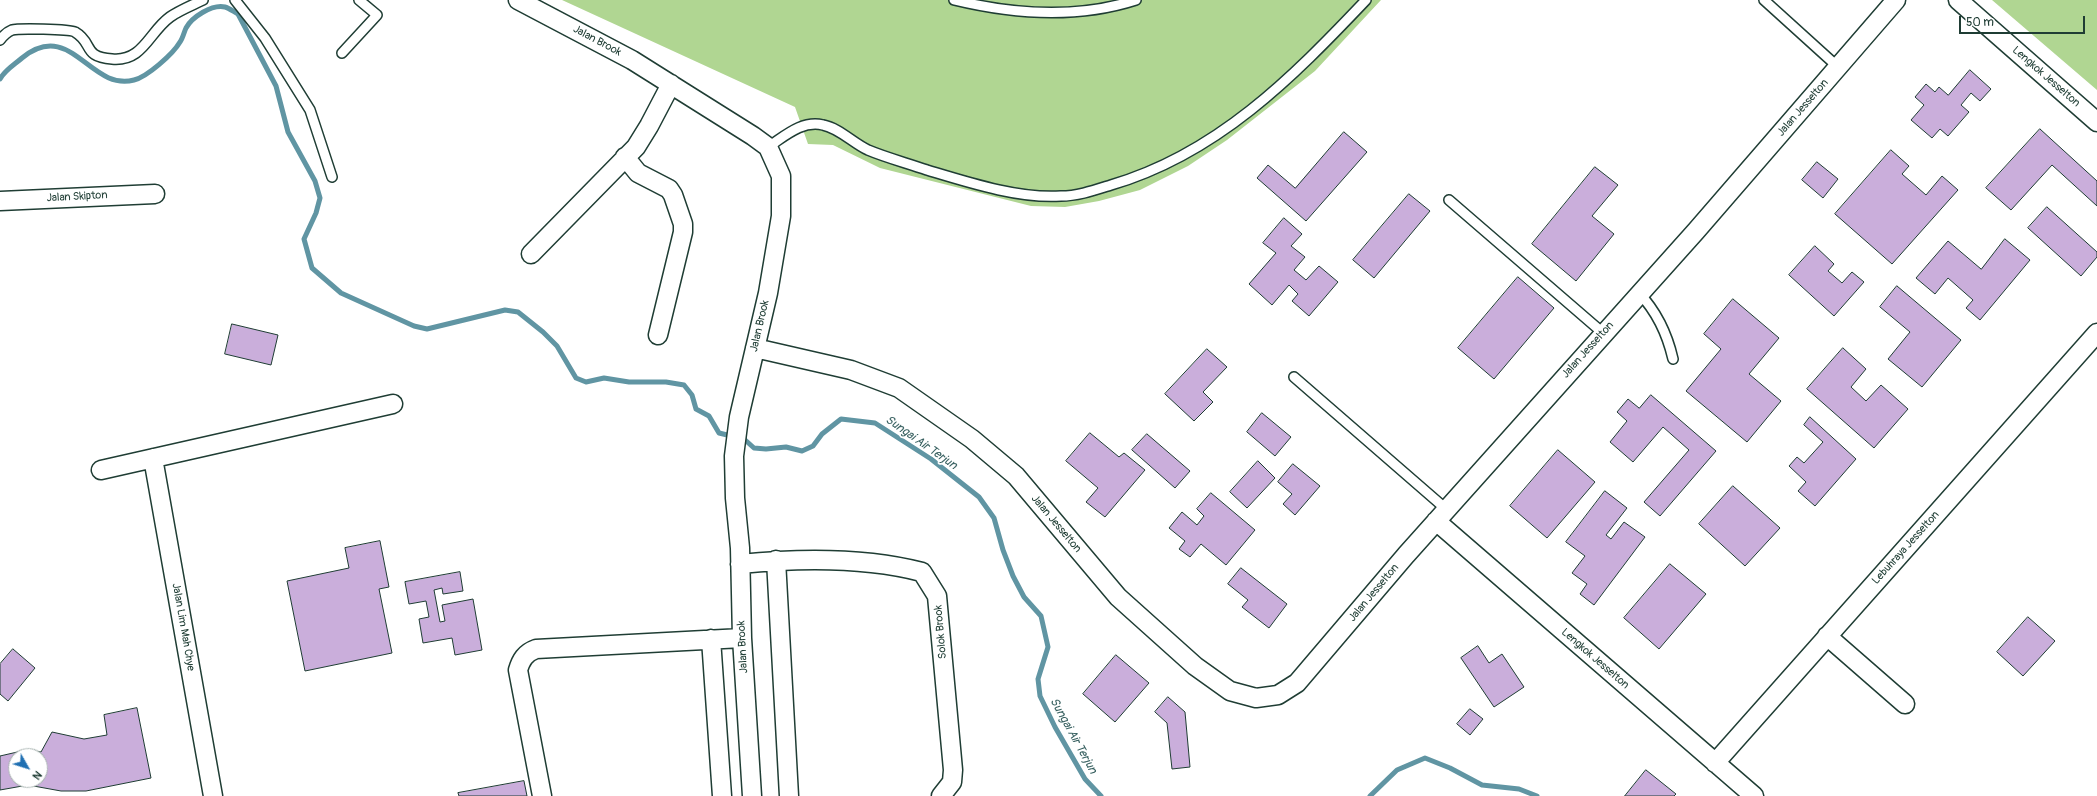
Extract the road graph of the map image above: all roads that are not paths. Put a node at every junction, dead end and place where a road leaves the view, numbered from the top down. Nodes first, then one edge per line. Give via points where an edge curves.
1 (203, 0) edge
2 (235, 0) edge
3 (358, 0) edge
4 (518, 0) edge
5 (954, 0) edge
6 (1136, 0) edge
7 (1366, 0) edge
8 (1764, 0) edge
9 (1896, 0) edge
10 (1958, 0) edge
11 (0, 40) edge
12 (342, 53) dead end
13 (1838, 67) junction
14 (671, 84) junction
15 (2097, 122) edge
16 (768, 148) junction
17 (625, 157) junction
18 (332, 177) dead end
19 (155, 194) dead end
20 (1449, 200) dead end
21 (0, 201) edge
22 (531, 254) dead end
23 (1640, 293) junction
24 (1603, 333) junction
25 (2097, 333) edge
26 (658, 335) dead end
27 (755, 348) junction
28 (1673, 359) dead end
29 (1294, 378) dead end
30 (393, 404) dead end
31 (153, 458) junction
32 (101, 470) dead end
33 (1441, 515) junction
34 (776, 560) junction
35 (740, 564) junction
36 (1828, 636) junction
37 (742, 638) junction
38 (711, 639) junction
39 (1905, 704) dead end
40 (1715, 763) junction
41 (944, 795) edge
42 (213, 796) edge
43 (542, 796) edge
44 (722, 796) edge
45 (752, 796) edge
46 (789, 796) edge
47 (1754, 796) edge

1 - 11 lane via 170,17 137,53 129,58 113,60 97,57 90,52 82,38 68,30 13,30
2 - 18 lane via 265,38 310,110
3 - 12 lane via 377,15
4 - 14 street, Jalan Brook via 589,36
5 - 6 lane via 985,7 1048,12 1089,10
7 - 16 lane via 1307,63 1226,129 1191,152 1154,170 1088,192 1040,196 988,188 873,152 824,124 802,125
8 - 13 lane
9 - 13 street, Jalan Jesselton
10 - 15 street, Lengkok Jesselton
13 - 23 street, Jalan Jesselton
14 - 16 street, Jalan Brook
14 - 17 street via 650,126 636,147
16 - 27 street, Jalan Brook via 781,176 781,216
17 - 22 street
17 - 26 street via 638,173 669,189 683,224
19 - 21 street, Jalan Skipton
20 - 24 lane
23 - 24 street, Jalan Jesselton
23 - 28 lane via 1652,307 1668,338
24 - 33 street, Jalan Jesselton
25 - 36 street, Lebuhraya Jesselton
27 - 33 street, Jalan Jesselton via 851,370 899,388 972,439 1016,476 1118,597 1195,666 1230,691 1256,698 1278,695 1297,683
27 - 35 street, Jalan Brook via 739,417 734,456
29 - 33 lane
30 - 31 street
31 - 32 street
31 - 42 street, Jalan Lim Mah Chye
33 - 40 street, Lengkok Jesselton
34 - 35 street, Solok Brook
34 - 41 street, Solok Brook via 873,562 922,572 937,596 954,770 952,782
34 - 46 street
35 - 37 street, Jalan Brook
36 - 39 street
36 - 40 street, Lebuhraya Jesselton
37 - 38 street
37 - 45 street, Jalan Brook
38 - 43 street via 529,651 518,670
38 - 44 street
40 - 47 street, Lengkok Jesselton

